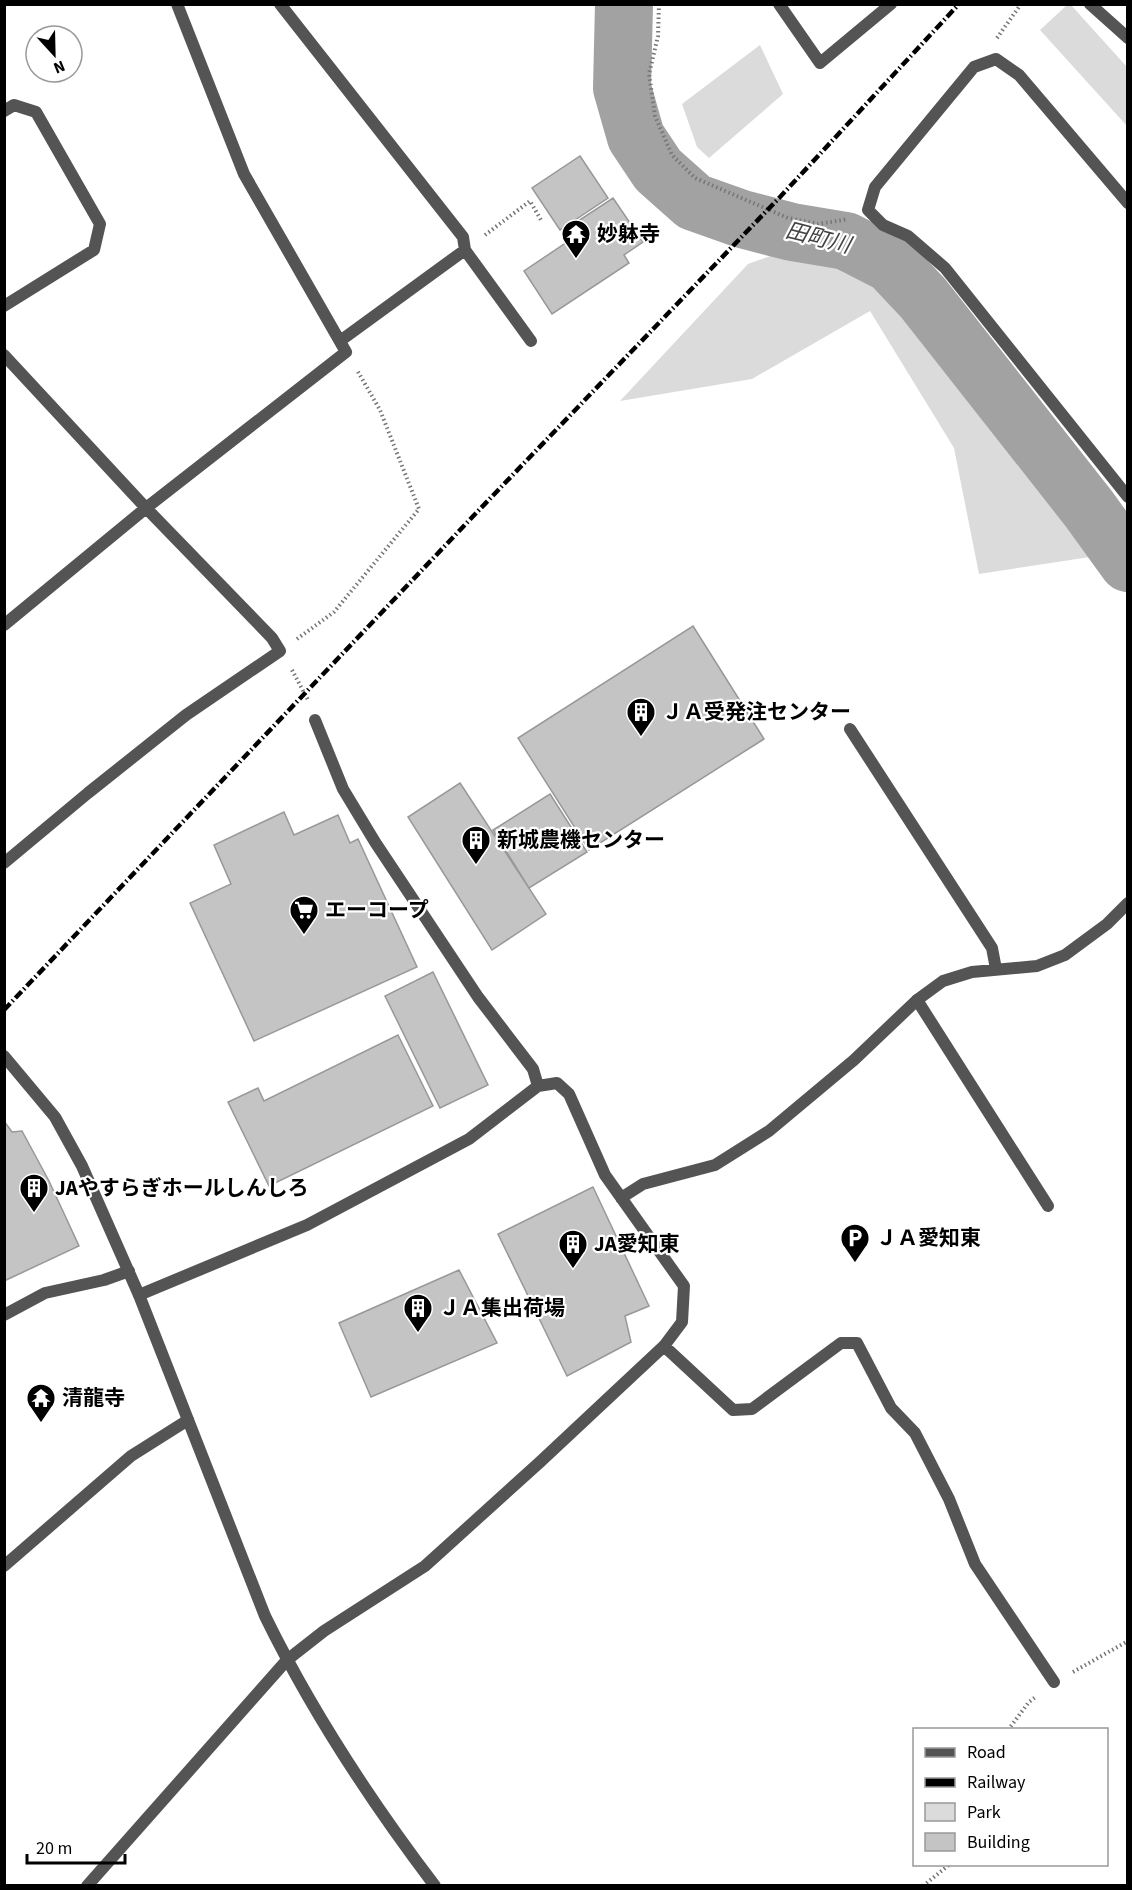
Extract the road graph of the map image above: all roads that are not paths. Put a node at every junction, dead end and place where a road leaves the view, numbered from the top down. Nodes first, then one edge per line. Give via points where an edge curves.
1 (177, 4) edge
2 (280, 4) edge
3 (779, 4) edge
4 (891, 4) edge
5 (1090, 4) edge
6 (1128, 38) edge
7 (4, 111) edge
8 (1128, 203) edge
9 (465, 250) junction
10 (4, 306) edge
11 (531, 341) dead end
12 (343, 346) junction
13 (4, 354) edge
14 (1128, 497) edge
15 (146, 508) junction
16 (4, 625) edge
17 (315, 720) road end
18 (850, 729) dead end
19 (4, 863) edge
20 (1128, 903) edge
21 (996, 969) junction
22 (917, 1000) junction
23 (4, 1056) edge
24 (538, 1086) junction
25 (621, 1198) junction
26 (1048, 1206) dead end
27 (129, 1271) junction
28 (139, 1295) junction
29 (4, 1315) edge
30 (664, 1346) junction
31 (188, 1420) junction
32 (4, 1566) edge
33 (287, 1660) junction
34 (1054, 1682) dead end
35 (87, 1886) edge
36 (435, 1886) edge

1 - 12 street via 244,174
2 - 9 street via 463,237
3 - 4 street via 820,63
5 - 6 street
7 - 10 street via 14,105 36,112 100,224 94,250
8 - 14 street via 1019,75 996,59 974,67 875,187 868,210 883,225 908,236 945,268
9 - 11 street
9 - 12 street
12 - 15 street
13 - 15 street
15 - 16 street
15 - 19 street via 272,638 280,651 186,715
17 - 24 street via 344,789 375,842 478,997 533,1069
18 - 21 street via 992,948
20 - 21 street via 1065,955 1037,966
21 - 22 street via 943,981
22 - 25 street via 854,1060 769,1131 715,1165 643,1184
22 - 26 street
23 - 27 street via 55,1117 82,1166
24 - 25 street via 557,1083 569,1094 605,1175
24 - 28 street via 469,1139 307,1225
25 - 30 street via 684,1286 682,1322
27 - 28 street
27 - 29 street via 45,1293
28 - 31 street
30 - 33 street via 425,1566 324,1631
30 - 34 street via 733,1410 752,1409 841,1343 857,1343 891,1408 915,1433 949,1499 975,1564
31 - 32 street via 131,1456
31 - 33 street via 265,1616
33 - 35 street
33 - 36 street via 395,1832

